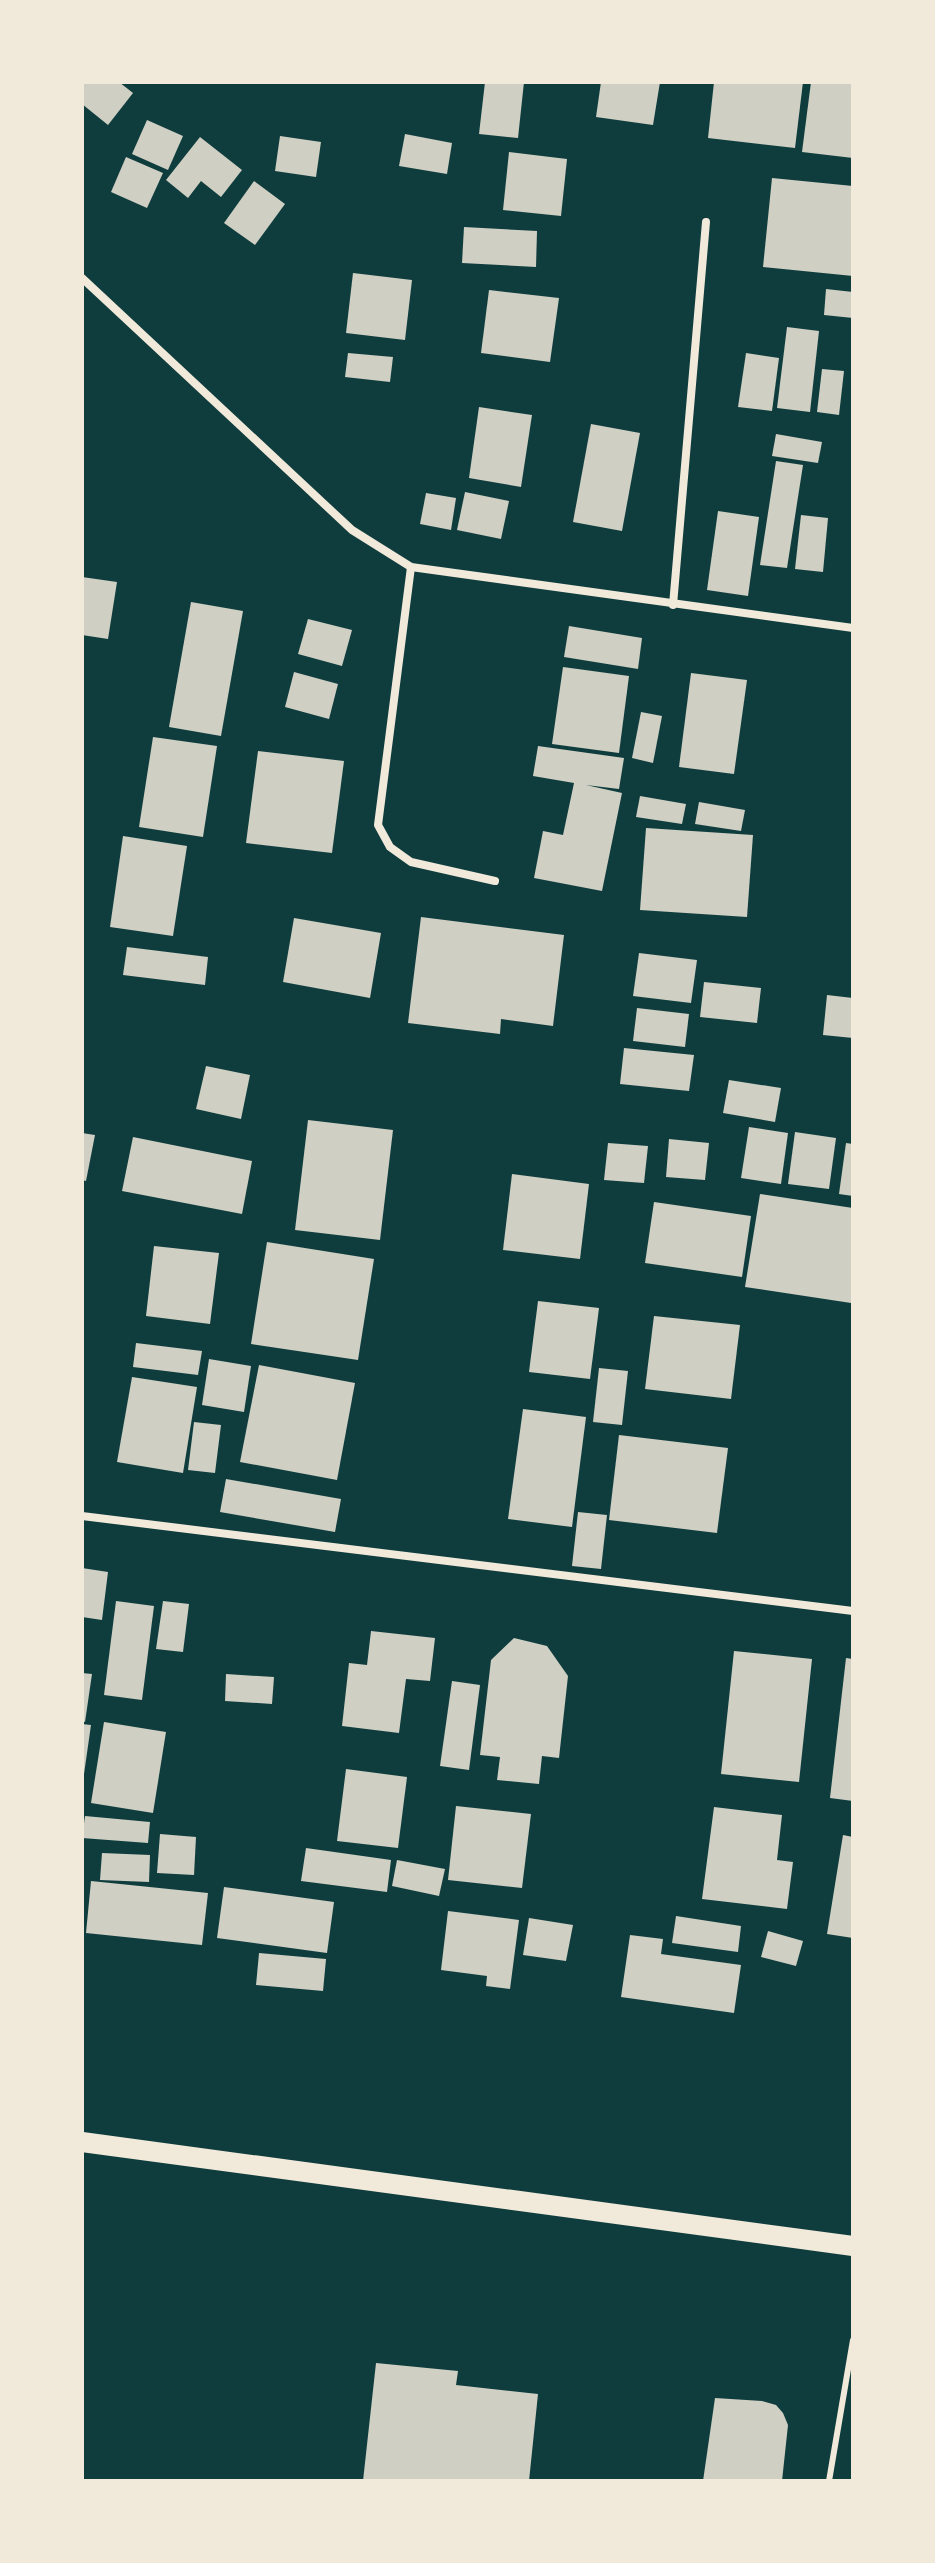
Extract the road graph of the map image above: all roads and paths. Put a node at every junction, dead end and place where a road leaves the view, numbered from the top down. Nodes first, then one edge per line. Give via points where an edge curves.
1 (706, 222) dead end
2 (82, 278) edge
3 (411, 567) junction
4 (673, 605) junction
5 (853, 628) edge
6 (495, 881) dead end
7 (82, 1516) edge
8 (853, 1611) edge
9 (82, 2142) edge
10 (853, 2246) edge
11 (853, 2340) edge
12 (829, 2481) edge

1 - 4 street
2 - 3 street via 352,530
3 - 4 street
3 - 6 street via 378,825 390,847 411,862
4 - 5 street
7 - 8 street
9 - 10 main road
11 - 12 lane

